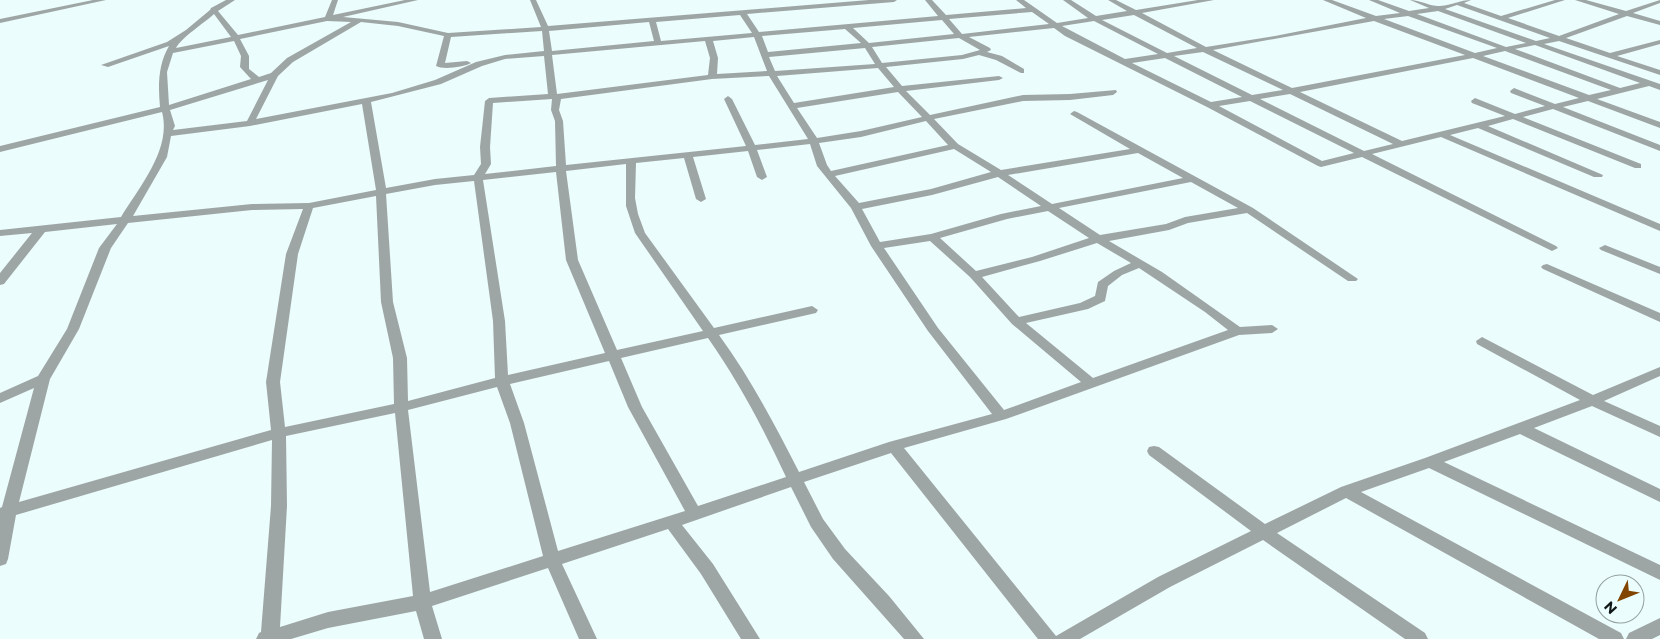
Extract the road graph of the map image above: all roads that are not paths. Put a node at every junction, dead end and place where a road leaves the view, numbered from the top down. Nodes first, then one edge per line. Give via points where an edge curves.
1 (103, 0) edge
2 (232, 0) edge
3 (335, 0) edge
4 (415, 0) edge
5 (533, 0) edge
6 (894, 0) edge
7 (928, 0) edge
8 (1018, 0) edge
9 (1066, 0) edge
10 (1110, 0) edge
11 (1211, 0) edge
12 (1326, 0) edge
13 (1372, 0) edge
14 (1413, 0) edge
15 (1447, 0) edge
16 (1468, 0) edge
17 (1562, 0) edge
18 (1578, 0) edge
19 (1660, 1) edge
20 (837, 3) junction
21 (1457, 3) junction
22 (1438, 9) junction
23 (213, 10) junction
24 (843, 10) dead end
25 (1031, 10) junction
26 (742, 12) junction
27 (1132, 12) junction
28 (1410, 13) junction
29 (1628, 13) junction
30 (943, 16) junction
31 (850, 17) dead end
32 (1095, 18) junction
33 (1502, 18) junction
34 (328, 19) junction
35 (1379, 19) junction
36 (360, 20) junction
37 (652, 20) junction
38 (0, 21) edge
39 (1660, 23) edge
40 (856, 24) junction
41 (1053, 24) junction
42 (846, 26) junction
43 (545, 28) junction
44 (757, 34) junction
45 (448, 35) junction
46 (960, 36) junction
47 (178, 38) junction
48 (236, 38) junction
49 (1560, 38) junction
50 (708, 40) dead end
51 (1660, 42) edge
52 (658, 43) junction
53 (1532, 43) junction
54 (867, 45) junction
55 (1501, 48) junction
56 (1206, 50) junction
57 (168, 52) junction
58 (547, 53) junction
59 (981, 53) junction
60 (1471, 54) junction
61 (764, 55) junction
62 (1610, 55) junction
63 (1167, 56) junction
64 (491, 61) junction
65 (1124, 62) junction
66 (105, 65) dead end
67 (880, 66) junction
68 (1021, 71) dead end
69 (1660, 73) edge
70 (772, 74) junction
71 (274, 75) junction
72 (712, 77) junction
73 (999, 78) dead end
74 (258, 80) junction
75 (1650, 83) junction
76 (1660, 87) edge
77 (900, 89) junction
78 (1290, 90) junction
79 (1514, 91) dead end
80 (1621, 91) junction
81 (1113, 92) dead end
82 (555, 96) junction
83 (1251, 98) junction
84 (1587, 98) junction
85 (728, 99) dead end
86 (366, 100) junction
87 (1475, 101) dead end
88 (1210, 105) junction
89 (790, 106) junction
90 (165, 110) junction
91 (1074, 114) dead end
92 (928, 119) junction
93 (250, 123) junction
94 (1475, 124) dead end
95 (1660, 125) edge
96 (167, 134) junction
97 (1445, 136) dead end
98 (814, 141) junction
99 (1403, 145) junction
100 (955, 146) junction
101 (752, 148) junction
102 (1660, 148) edge
103 (0, 149) edge
104 (1140, 150) junction
105 (1362, 154) junction
106 (688, 155) junction
107 (631, 161) junction
108 (1638, 166) dead end
109 (561, 169) junction
110 (999, 173) junction
111 (829, 174) junction
112 (1598, 175) dead end
113 (478, 177) junction
114 (762, 178) dead end
115 (1193, 179) junction
116 (382, 192) junction
117 (701, 199) dead end
118 (309, 206) junction
119 (1051, 206) junction
120 (856, 207) junction
121 (1248, 210) junction
122 (125, 220) junction
123 (1660, 228) edge
124 (41, 229) junction
125 (0, 233) edge
126 (932, 237) junction
127 (1098, 239) junction
128 (876, 246) junction
129 (1552, 248) dead end
130 (1605, 248) dead end
131 (1139, 264) junction
132 (1547, 267) dead end
133 (1660, 271) edge
134 (974, 275) junction
135 (1352, 279) dead end
136 (0, 281) edge
137 (812, 310) dead end
138 (1660, 318) edge
139 (1016, 321) junction
140 (1272, 329) dead end
141 (1237, 331) junction
142 (712, 332) junction
143 (1482, 341) dead end
144 (614, 356) junction
145 (1660, 371) edge
146 (43, 379) junction
147 (502, 380) junction
148 (1091, 384) junction
149 (0, 398) edge
150 (1592, 401) junction
151 (401, 407) junction
152 (1001, 416) junction
153 (1519, 427) junction
154 (279, 432) junction
155 (1660, 432) edge
156 (894, 446) junction
157 (1154, 450) dead end
158 (1430, 462) junction
159 (794, 480) junction
160 (1346, 491) junction
161 (1660, 496) edge
162 (4, 513) edge
163 (694, 513) junction
164 (671, 522) junction
165 (1264, 532) junction
166 (0, 559) edge
167 (552, 559) junction
168 (1660, 573) edge
169 (422, 602) junction
170 (1660, 626) edge
171 (268, 639) edge
172 (433, 639) edge
173 (588, 639) edge
174 (752, 639) edge
175 (915, 639) edge
176 (1049, 639) edge
177 (1064, 639) edge
178 (1419, 639) edge
179 (1615, 639) edge
180 (1635, 639) edge

1 - 38 street
2 - 23 street
3 - 34 street
4 - 34 street
5 - 43 street
6 - 20 street
7 - 30 street
8 - 25 street
9 - 32 street
10 - 27 street
11 - 27 street
12 - 35 street
13 - 28 street
14 - 22 street
15 - 21 street
16 - 21 street
17 - 33 street
18 - 29 street
19 - 29 street
20 - 24 street
20 - 26 street
21 - 22 street
21 - 33 street
22 - 28 street
22 - 53 street
23 - 47 street via 201,23
23 - 48 street
25 - 30 street
25 - 41 street
26 - 37 street
26 - 44 street
27 - 32 street
27 - 56 street
28 - 35 street
28 - 55 street
29 - 39 street
29 - 49 street
30 - 40 street
30 - 46 street
31 - 40 street
32 - 41 street
32 - 63 street
33 - 49 street
34 - 36 street
34 - 48 street
35 - 56 street
35 - 60 street
36 - 45 street
36 - 71 street via 290,60
37 - 43 street
37 - 52 street
40 - 42 street
41 - 46 street
41 - 65 street
42 - 44 street
42 - 54 street
43 - 45 street
43 - 58 street
44 - 52 street
44 - 61 street
45 - 64 street via 440,66
46 - 54 street
46 - 59 street via 987,50
47 - 57 street
47 - 66 street via 148,52
48 - 57 street
48 - 74 street via 245,56 244,70
49 - 53 street
49 - 62 street
50 - 72 street via 715,66
51 - 62 street
52 - 58 street
53 - 55 street
53 - 75 street
54 - 61 street
54 - 67 street
55 - 60 street
55 - 80 street
56 - 63 street
56 - 78 street
57 - 90 street via 161,80
58 - 64 street
58 - 82 street
59 - 67 street
59 - 68 street via 999,58
60 - 78 street via 1328,85
60 - 84 street
61 - 70 street
62 - 69 street
63 - 65 street
63 - 83 street
64 - 86 street via 463,69 438,82
65 - 88 street
67 - 70 street
67 - 77 street
70 - 72 street
70 - 89 street
71 - 74 street
71 - 93 street
72 - 82 street
73 - 77 street
74 - 90 street
75 - 76 street
75 - 80 street
77 - 89 street
77 - 92 street
78 - 83 street
78 - 99 street
79 - 102 street
80 - 84 street
81 - 92 street via 1022,98
82 - 109 street
82 - 113 street via 489,101 486,164
83 - 88 street
83 - 105 street
84 - 95 street
84 - 99 street
85 - 101 street
86 - 93 street
86 - 116 street
87 - 108 street
88 - 105 street via 1321,164
89 - 98 street
90 - 96 street via 170,126
90 - 103 street
91 - 104 street
92 - 98 street
92 - 100 street
93 - 96 street
94 - 112 street
96 - 122 street via 162,157
97 - 123 street
98 - 101 street
98 - 109 street
98 - 111 street via 822,166
99 - 105 street
100 - 110 street
100 - 111 street
101 - 106 street
101 - 114 street
104 - 110 street
104 - 115 street
105 - 129 street
106 - 107 street
106 - 117 street
107 - 109 street
107 - 142 street via 631,211 640,233
109 - 113 street
109 - 144 street via 572,260
110 - 119 street
110 - 120 street via 932,192
111 - 120 street
113 - 116 street
113 - 147 street via 499,321
115 - 119 street
115 - 121 street
116 - 118 street
116 - 151 street via 387,302 400,358
118 - 122 street via 252,207
118 - 154 street via 292,254 273,382
119 - 126 street
119 - 127 street
120 - 128 street
121 - 127 street
121 - 135 street
122 - 124 street
122 - 146 street via 105,248 73,329
124 - 125 street
124 - 136 street
126 - 128 street
126 - 134 street
127 - 131 street
127 - 134 street
128 - 152 street via 934,331
130 - 133 street
131 - 139 street via 1118,272 1102,285 1101,298 1084,306
131 - 141 street
132 - 138 street
134 - 139 street
137 - 142 street
139 - 148 street
140 - 141 street
141 - 148 street
142 - 144 street
142 - 159 street via 760,409
143 - 150 street
144 - 147 street
144 - 163 street via 635,406
145 - 150 street
146 - 149 street
146 - 162 street
147 - 151 street
147 - 167 street via 517,424
148 - 152 street
150 - 153 street
150 - 155 street
151 - 154 street
151 - 169 street
152 - 156 street
153 - 158 street
153 - 161 street
154 - 162 street
154 - 171 street via 279,506
156 - 159 street
156 - 176 street
157 - 165 street
158 - 160 street
158 - 168 street
159 - 163 street
159 - 175 street via 817,523 839,554
160 - 165 street
160 - 179 street
162 - 166 street
163 - 164 street
164 - 167 street
164 - 174 street via 707,569
165 - 177 street via 1164,582
165 - 178 street
167 - 169 street
167 - 173 street
169 - 171 street via 328,620
169 - 172 street
170 - 180 street

